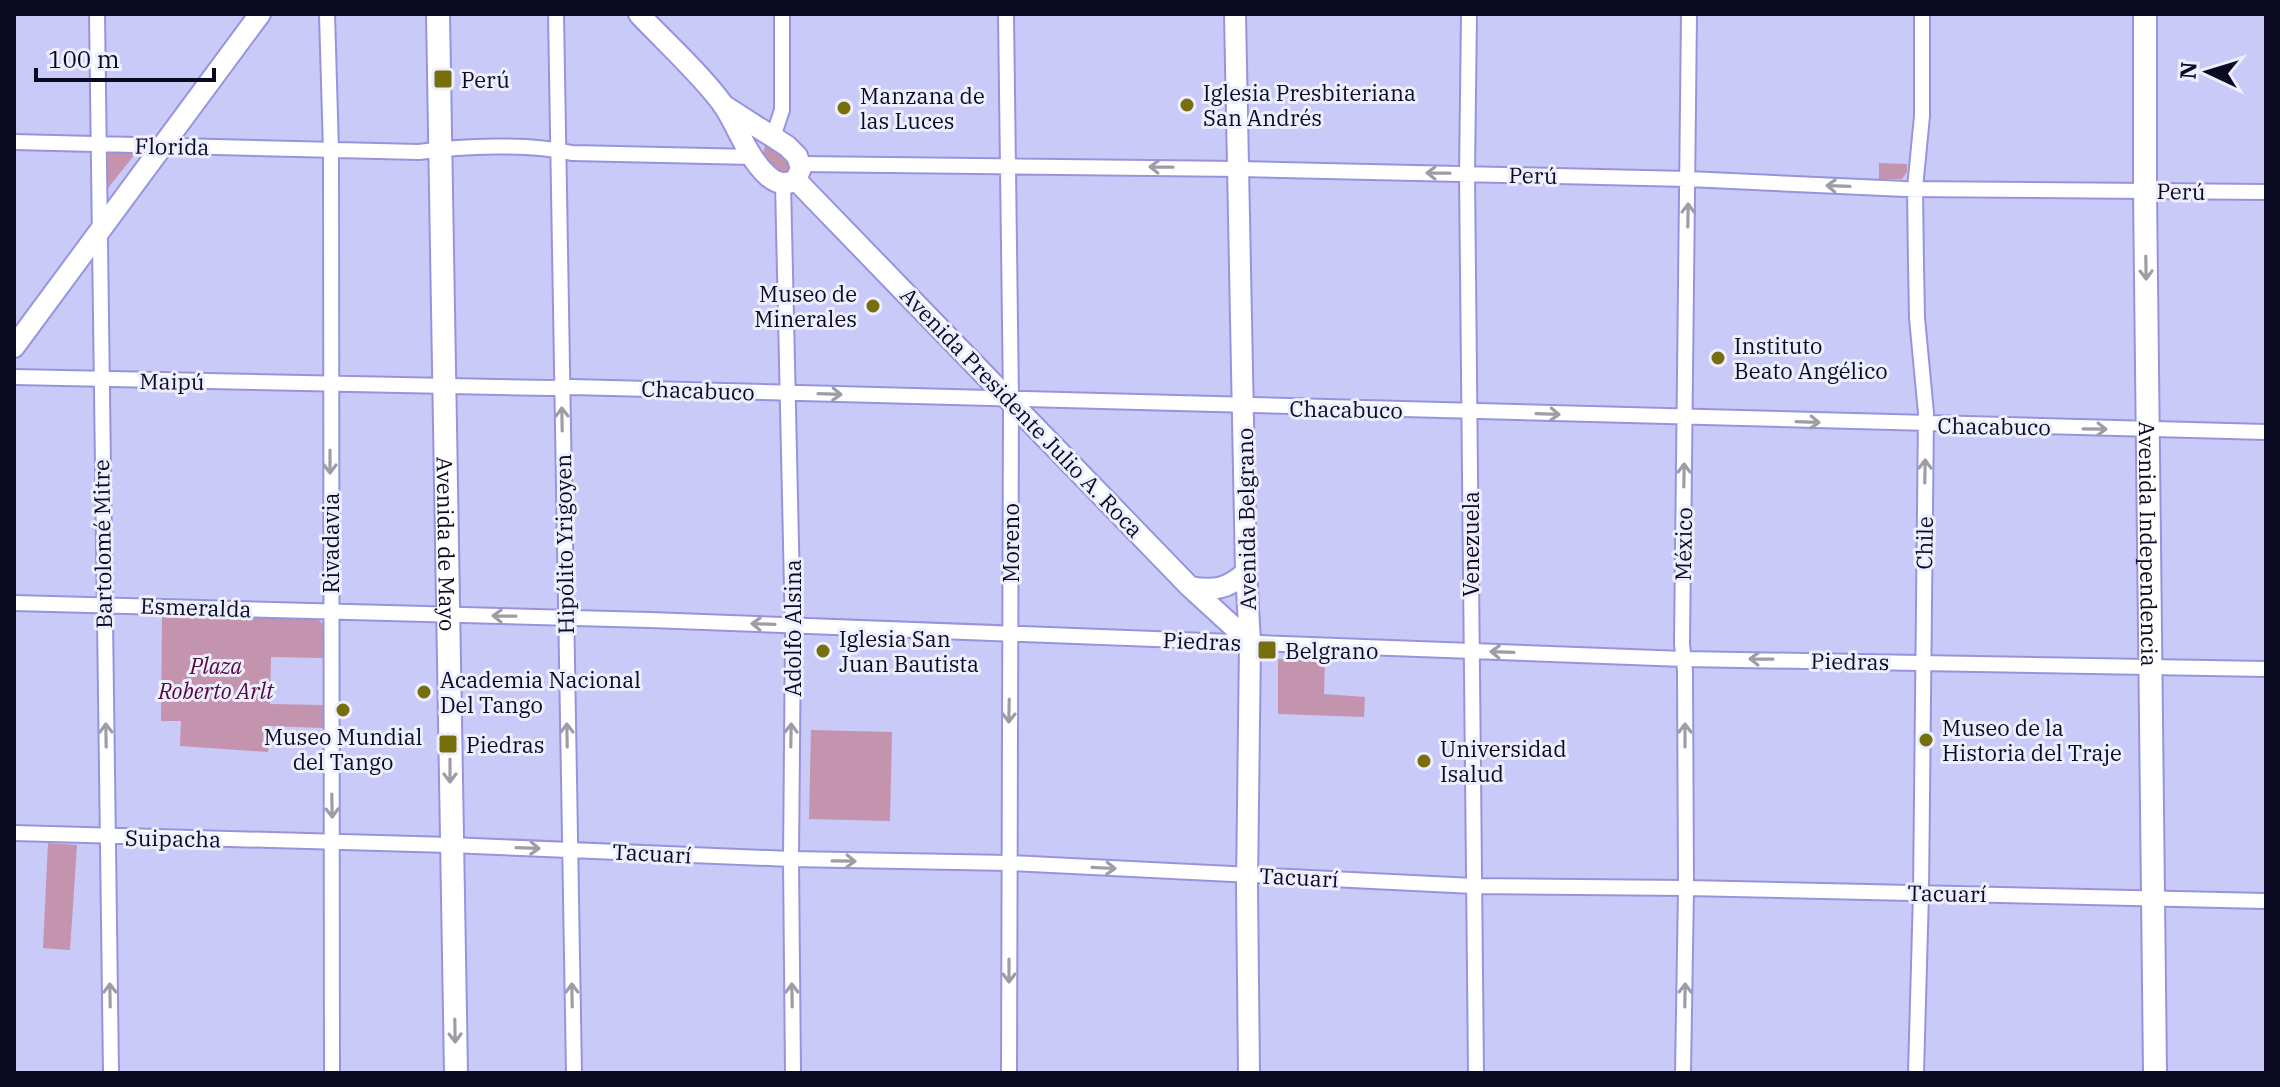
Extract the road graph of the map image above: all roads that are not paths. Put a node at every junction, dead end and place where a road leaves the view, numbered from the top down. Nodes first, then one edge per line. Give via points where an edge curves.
1 (97, 14) edge
2 (260, 14) edge
3 (327, 14) edge
4 (438, 14) edge
5 (556, 14) edge
6 (639, 14) edge
7 (782, 14) edge
8 (1006, 14) edge
9 (1235, 14) edge
10 (1469, 14) edge
11 (1689, 14) edge
12 (1922, 14) edge
13 (2145, 14) edge
14 (723, 105) junction
15 (773, 137) junction
16 (14, 142) edge
17 (99, 144) junction
18 (162, 146) junction
19 (442, 149) junction
20 (558, 150) junction
21 (331, 151) junction
22 (753, 157) junction
23 (1008, 165) junction
24 (1239, 169) junction
25 (1467, 174) junction
26 (793, 176) junction
27 (1688, 179) junction
28 (1915, 188) junction
29 (2145, 190) junction
30 (2266, 192) edge
31 (99, 233) junction
32 (14, 347) edge
33 (14, 377) edge
34 (100, 380) junction
35 (330, 384) junction
36 (445, 385) junction
37 (562, 388) junction
38 (789, 393) junction
39 (1011, 400) junction
40 (1244, 407) junction
41 (1470, 412) junction
42 (1685, 418) junction
43 (1926, 425) junction
44 (2148, 430) junction
45 (2266, 432) edge
46 (1246, 572) junction
47 (1190, 587) junction
48 (14, 603) edge
49 (103, 604) junction
50 (330, 611) junction
51 (448, 615) junction
52 (565, 617) junction
53 (793, 625) junction
54 (1009, 633) junction
55 (1250, 642) junction
56 (1471, 651) junction
57 (1684, 659) junction
58 (1923, 661) junction
59 (2151, 666) junction
60 (2266, 669) edge
61 (14, 833) edge
62 (108, 837) junction
63 (333, 842) junction
64 (450, 845) junction
65 (569, 850) junction
66 (791, 859) junction
67 (1010, 863) junction
68 (1247, 875) junction
69 (1474, 886) junction
70 (1686, 888) junction
71 (1921, 893) junction
72 (2153, 896) junction
73 (2266, 901) edge
74 (111, 1073) edge
75 (332, 1073) edge
76 (456, 1073) edge
77 (574, 1073) edge
78 (793, 1073) edge
79 (1009, 1073) edge
80 (1249, 1073) edge
81 (1476, 1073) edge
82 (1683, 1073) edge
83 (1916, 1073) edge
84 (2155, 1073) edge

1 - 17 street, Bartolomé Mitre
2 - 18 main road
3 - 21 street, Rivadavia
4 - 19 main road, Avenida de Mayo
5 - 20 street, Hipólito Yrigoyen
6 - 14 main road, Avenida Presidente Julio A. Roca
7 - 15 street via 782,110
8 - 23 street, Moreno
9 - 24 main road, Avenida Belgrano
10 - 25 street, Venezuela
11 - 27 street, México
12 - 28 street, Chile via 1922,116
13 - 29 main road, Avenida Independencia
14 - 15 main road, Avenida Presidente Julio A. Roca
14 - 22 main road, Avenida Presidente Julio A. Roca
15 - 22 main road via 757,143
15 - 26 main road, Avenida Presidente Julio A. Roca via 790,149
16 - 17 street, Florida
17 - 18 street, Florida
17 - 31 street, Bartolomé Mitre
18 - 21 street, Florida
18 - 31 main road
19 - 20 street
19 - 21 street
19 - 36 main road, Avenida de Mayo
20 - 22 street
20 - 37 street, Hipólito Yrigoyen
21 - 35 street, Rivadavia
22 - 26 main road, Avenida Presidente Julio A. Roca via 767,175
24 -> 23 street, Perú
23 - 26 street, Perú
23 - 39 street, Moreno
25 -> 24 street, Perú
24 - 40 main road, Avenida Belgrano
25 - 27 street, Perú
25 - 41 street, Venezuela
26 - 38 street, Adolfo Alsina
26 - 39 main road, Avenida Presidente Julio A. Roca
28 -> 27 street, Perú
42 -> 27 street, México
28 - 29 street, Perú
28 - 43 street, Chile via 1917,318
29 - 30 street, Perú
29 -> 44 main road, Avenida Independencia
31 - 32 main road
31 - 34 street, Bartolomé Mitre
33 - 34 street, Maipú
34 - 35 street, Maipú
34 - 49 street, Bartolomé Mitre
35 - 36 street, Chacabuco
35 -> 50 street, Rivadavia
36 - 37 street, Chacabuco
36 - 51 main road, Avenida de Mayo
37 - 38 street, Chacabuco
52 -> 37 street, Hipólito Yrigoyen
38 -> 39 street, Chacabuco
38 - 53 street, Adolfo Alsina
39 - 40 street, Chacabuco
39 - 47 main road, Avenida Presidente Julio A. Roca
39 - 54 street, Moreno
40 - 41 street, Chacabuco
40 - 46 main road, Avenida Belgrano
41 -> 42 street, Chacabuco
41 - 56 street, Venezuela
42 -> 43 street, Chacabuco
57 -> 42 street, México
43 -> 44 street, Chacabuco
58 -> 43 street, Chile
44 - 45 street, Chacabuco
44 - 59 main road, Avenida Independencia
46 - 47 main road via 1225,588
46 - 55 main road, Avenida Belgrano
47 - 55 main road, Avenida Presidente Julio A. Roca
48 - 49 street, Esmeralda
49 - 50 street, Esmeralda
62 -> 49 street, Bartolomé Mitre
50 - 51 street, Piedras
50 -> 63 street, Rivadavia
52 -> 51 street, Piedras
51 -> 64 main road, Avenida de Mayo
53 -> 52 street, Piedras
65 -> 52 street, Hipólito Yrigoyen
53 - 54 street, Piedras
66 -> 53 street, Adolfo Alsina
54 - 55 street, Piedras
54 -> 67 street, Moreno
55 - 56 street, Piedras
55 - 68 main road, Avenida Belgrano
57 -> 56 street, Piedras
56 - 69 street, Venezuela
58 -> 57 street, Piedras
70 -> 57 street, México
58 - 59 street, Piedras
58 - 71 street, Chile
59 - 60 street, Piedras
59 - 72 main road, Avenida Independencia
61 - 62 street, Suipacha
62 - 63 street, Suipacha
74 -> 62 street, Bartolomé Mitre
63 - 64 street, Tacuarí
63 - 75 street, Rivadavia
64 -> 65 street, Tacuarí
64 -> 76 main road, Avenida de Mayo
65 - 66 street, Tacuarí
77 -> 65 street, Hipólito Yrigoyen
66 -> 67 street, Tacuarí
78 -> 66 street, Adolfo Alsina
67 -> 68 street, Tacuarí
67 -> 79 street, Moreno
68 - 69 street, Tacuarí
68 - 80 main road, Avenida Belgrano
69 - 70 street, Tacuarí
69 - 81 street, Venezuela
70 - 71 street, Tacuarí
82 -> 70 street, México
71 - 72 street, Tacuarí
71 - 83 street, Chile
72 - 73 street, Tacuarí
72 - 84 main road, Avenida Independencia

